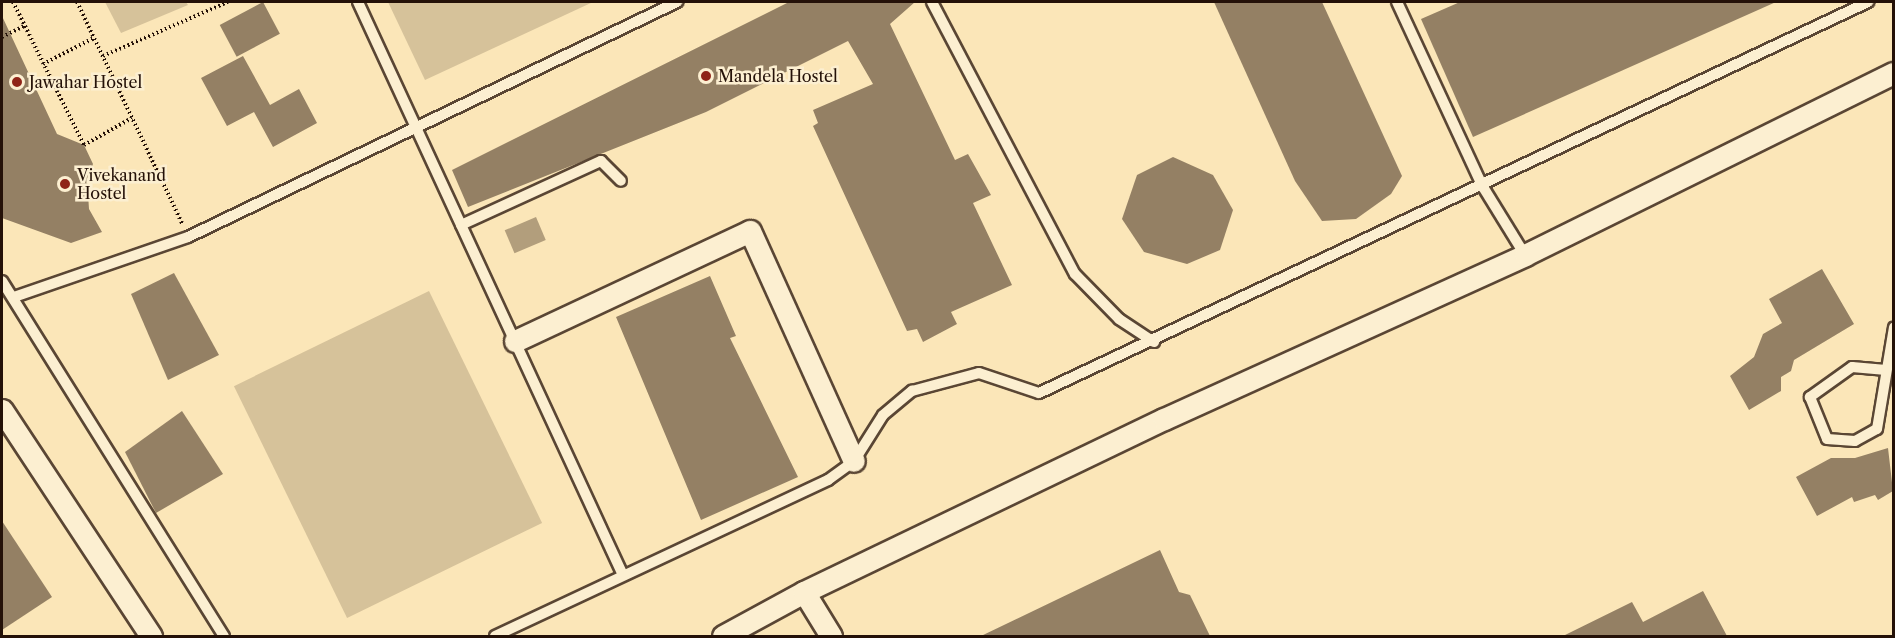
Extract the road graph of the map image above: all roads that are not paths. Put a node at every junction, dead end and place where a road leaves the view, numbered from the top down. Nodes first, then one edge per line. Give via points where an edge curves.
1 (358, 2) edge
2 (677, 2) edge
3 (932, 2) edge
4 (1397, 2) edge
5 (1868, 2) edge
6 (1891, 79) edge
7 (417, 127) junction
8 (621, 181) dead end
9 (1483, 187) junction
10 (461, 225) junction
11 (1525, 255) junction
12 (2, 280) edge
13 (14, 297) junction
14 (1893, 327) edge
15 (515, 341) junction
16 (1154, 342) junction
17 (1887, 370) junction
18 (2, 410) edge
19 (854, 461) junction
20 (622, 573) junction
21 (804, 592) junction
22 (152, 636) edge
23 (224, 636) edge
24 (495, 636) edge
25 (723, 636) edge
26 (831, 636) edge

1 - 7 lane
2 - 7 lane
3 - 16 lane via 1075,274 1119,319
4 - 9 lane
5 - 9 lane
6 - 11 street
7 - 10 lane
7 - 13 lane via 188,237
8 - 10 lane via 602,161
9 - 11 lane
9 - 16 lane
10 - 15 lane
11 - 21 street via 1164,419
12 - 13 lane
13 - 23 lane
14 - 17 lane
15 - 19 street via 750,231
15 - 20 lane
16 - 19 lane via 1039,393 979,373 912,391 883,415
17 - 17 lane via 1851,367 1810,397 1827,439 1854,441 1877,429
18 - 22 street
19 - 20 lane via 828,480
20 - 24 lane
21 - 25 street
21 - 26 street

